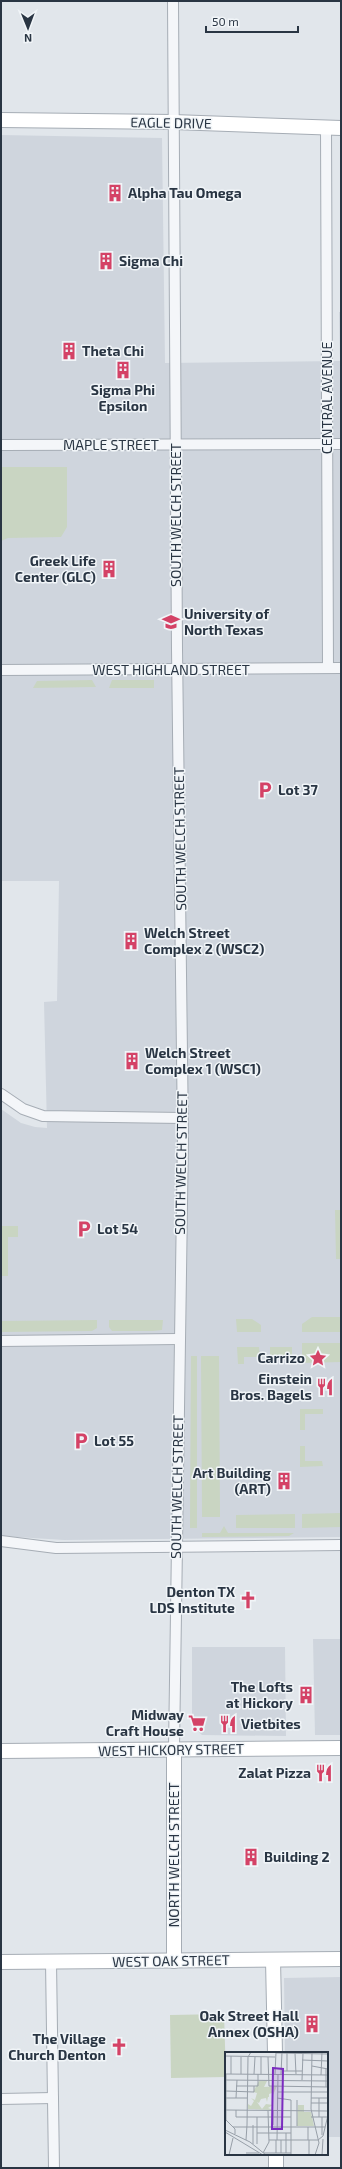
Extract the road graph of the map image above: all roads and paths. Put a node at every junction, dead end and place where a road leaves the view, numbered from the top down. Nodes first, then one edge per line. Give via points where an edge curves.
1 (172, 1) edge
2 (1, 120) edge
3 (173, 122) junction
4 (326, 128) junction
5 (341, 128) edge
6 (328, 444) junction
7 (341, 444) edge
8 (1, 445) edge
9 (175, 445) junction
10 (328, 668) junction
11 (341, 668) edge
12 (1, 670) edge
13 (177, 670) junction
14 (1, 1094) edge
15 (182, 1118) junction
16 (178, 1339) junction
17 (1, 1341) edge
18 (1, 1541) edge
19 (341, 1545) edge
20 (177, 1547) junction
21 (341, 1748) edge
22 (174, 1750) junction
23 (1, 1751) edge
24 (341, 1959) edge
25 (273, 1960) junction
26 (174, 1961) junction
27 (1, 1962) edge
28 (51, 1962) junction
29 (275, 2052) edge
30 (53, 2098) junction
31 (1, 2099) edge
32 (276, 2155) edge
33 (54, 2168) edge
34 (276, 2168) edge

1 - 3 street, SOUTH WELCH STREET
2 - 3 main road, EAGLE DRIVE
3 - 4 main road, EAGLE DRIVE
3 - 9 street, SOUTH WELCH STREET
4 - 5 main road, EAGLE DRIVE
4 - 6 street, CENTRAL AVENUE
6 - 7 street, MAPLE STREET
6 - 9 street, MAPLE STREET
6 - 10 street, CENTRAL AVENUE
8 - 9 street, MAPLE STREET
9 - 13 street, SOUTH WELCH STREET
10 - 11 street, WEST HIGHLAND STREET
10 - 13 street, WEST HIGHLAND STREET
12 - 13 street, WEST HIGHLAND STREET
13 - 15 street, SOUTH WELCH STREET
14 - 15 street via 23,1109 43,1116
15 - 16 street, SOUTH WELCH STREET
16 - 17 street
16 - 20 street, SOUTH WELCH STREET
18 - 20 street via 43,1548
19 - 20 street
20 - 22 street, SOUTH WELCH STREET
21 - 22 main road, WEST HICKORY STREET
22 - 23 main road, WEST HICKORY STREET
22 - 26 main road, NORTH WELCH STREET
24 - 25 main road, WEST OAK STREET
25 - 26 main road, WEST OAK STREET
25 - 29 main road
26 - 28 main road, WEST OAK STREET
27 - 28 main road, WEST OAK STREET
28 - 30 street
30 - 31 street
30 - 33 street
32 - 34 main road

